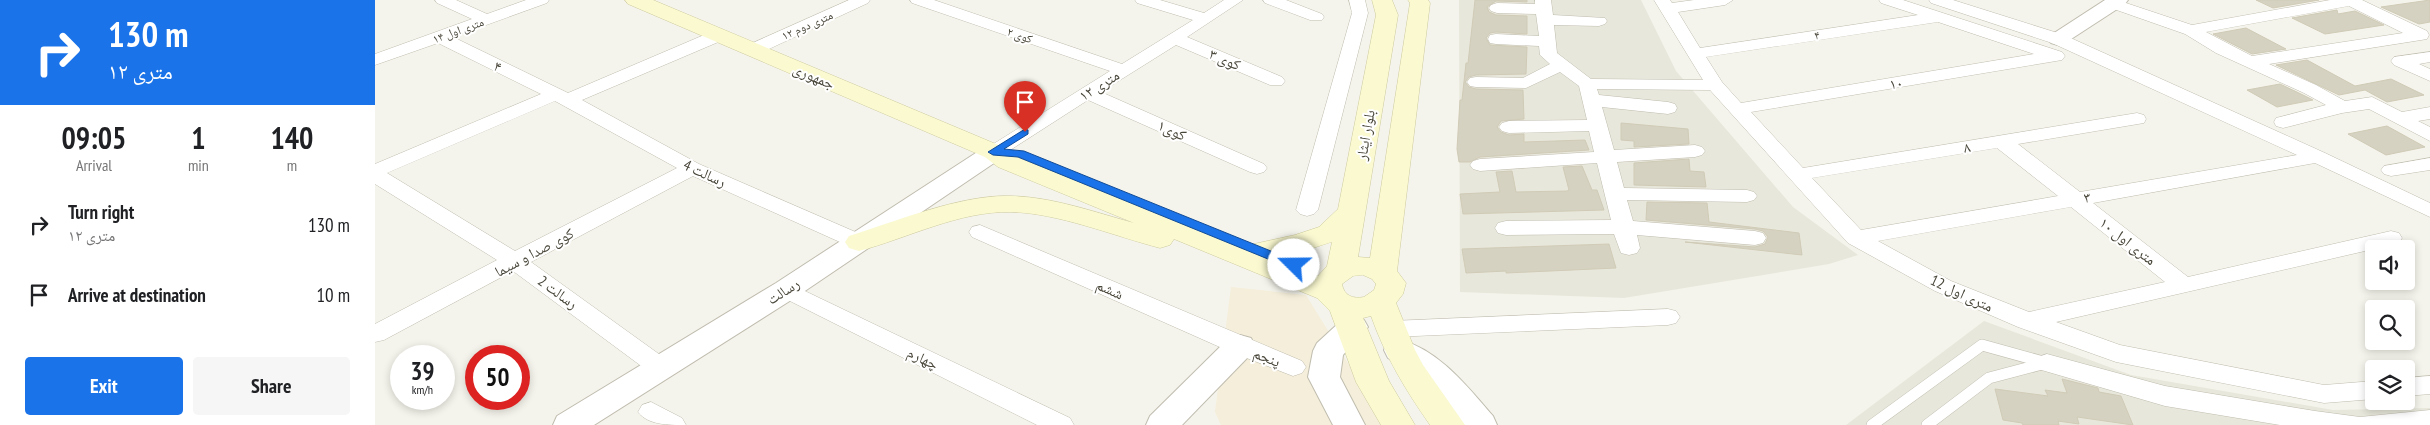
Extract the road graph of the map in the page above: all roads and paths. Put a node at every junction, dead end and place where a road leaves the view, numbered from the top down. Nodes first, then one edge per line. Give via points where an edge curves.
1 (443, 0) edge
2 (541, 0) edge
3 (635, 0) edge
4 (862, 0) edge
5 (918, 0) edge
6 (1143, 0) edge
7 (1235, 0) edge
8 (1271, 0) edge
9 (1357, 0) edge
10 (1382, 0) edge
11 (1725, 0) edge
12 (1887, 0) edge
13 (1937, 0) edge
14 (1419, 1) edge
15 (2116, 2) edge
16 (1664, 5) edge
17 (1497, 8) dead end
18 (1543, 10) edge
19 (1317, 17) dead end
20 (1940, 17) junction
21 (1205, 18) junction
22 (487, 20) junction
23 (1599, 21) dead end
24 (2191, 30) junction
25 (717, 36) junction
26 (439, 37) junction
27 (1174, 38) junction
28 (1496, 39) dead end
29 (1547, 41) junction
30 (2057, 47) junction
31 (752, 50) junction
32 (1694, 54) junction
33 (2430, 57) edge
34 (375, 60) edge
35 (2250, 62) junction
36 (1561, 64) junction
37 (1123, 70) junction
38 (2430, 76) edge
39 (1276, 81) dead end
40 (1476, 82) dead end
41 (1715, 85) junction
42 (1589, 92) junction
43 (1087, 93) junction
44 (562, 97) junction
45 (2342, 107) junction
46 (1668, 108) dead end
47 (1737, 110) junction
48 (2430, 113) edge
49 (2399, 118) junction
50 (2137, 119) dead end
51 (2283, 122) dead end
52 (1597, 125) junction
53 (1509, 127) dead end
54 (2430, 135) edge
55 (2001, 141) junction
56 (1695, 151) dead end
57 (993, 152) junction
58 (1605, 157) junction
59 (2318, 157) junction
60 (2430, 164) edge
61 (1480, 165) dead end
62 (692, 168) junction
63 (1257, 168) dead end
64 (2391, 170) dead end
65 (375, 173) edge
66 (1796, 175) junction
67 (1615, 194) junction
68 (1747, 196) dead end
69 (2076, 199) junction
70 (1307, 210) dead end
71 (1352, 211) junction
72 (2430, 211) edge
73 (1623, 227) junction
74 (1506, 228) dead end
75 (980, 232) dead end
76 (1755, 238) dead end
77 (1856, 238) junction
78 (2391, 238) dead end
79 (859, 242) junction
80 (1629, 248) dead end
81 (1257, 256) junction
82 (516, 262) junction
83 (2184, 285) junction
84 (786, 290) junction
85 (1339, 294) junction
86 (1389, 313) junction
87 (1668, 317) dead end
88 (2026, 321) junction
89 (375, 334) edge
90 (1240, 346) junction
91 (2047, 363) junction
92 (1293, 366) dead end
93 (661, 368) junction
94 (2430, 385) edge
95 (2415, 386) edge
96 (2365, 391) edge
97 (2430, 420) edge
98 (569, 425) edge
99 (1061, 425) edge
100 (1162, 425) edge
101 (1349, 425) edge
102 (1398, 425) edge
103 (1448, 425) edge
104 (1481, 425) edge
105 (1872, 425) edge
106 (1927, 425) edge
107 (2354, 425) edge
108 (2366, 425) edge

1 - 22 street
2 - 22 street, ۱۴ متری اول
3 - 25 main road, جمهوری
4 - 31 street, ۱۲ متری دوم
5 - 37 street, کوی ۲
6 - 21 street
7 - 21 street, ۱۲ متری
8 - 19 street
9 - 70 street via 1360,13
10 - 71 main road, بلوار ایثار via 1387,15
11 - 16 street
12 - 20 street
13 - 30 street
14 - 86 main road
15 - 24 street
15 - 30 street
16 - 32 street, 12 متری اول
17 - 18 street
18 - 23 street
18 - 29 street
20 - 30 street
20 - 32 street, ۴
21 - 27 street, ۱۲ متری
22 - 26 street, ۱۴ متری اول
24 - 35 street
24 - 35 street via 2351,1 2421,35
25 - 31 main road, جمهوری
25 - 44 street
26 - 34 street, ۱۴ متری اول
26 - 44 street, ۴
27 - 37 street, ۱۲ متری
27 - 39 street, کوی ۳
28 - 29 street
29 - 36 street via 1549,55
30 - 47 street, ۱۰
30 - 59 street
31 - 57 main road, جمهوری
32 - 41 street, 12 متری اول
33 - 38 street via 2400,61
35 - 45 street
36 - 40 street via 1526,82
36 - 42 street
37 - 43 street, ۱۲ متری
41 - 42 street
41 - 47 street, 12 متری اول
42 - 46 street
42 - 52 street
43 - 57 street, ۱۲ متری
43 - 63 street, کوی۱
44 - 62 street, رسالت 4
44 - 65 street
45 - 49 street via 2372,103
45 - 51 street
47 - 66 street, 12 متری اول
48 - 49 street
49 - 54 street
50 - 55 street, ۸
52 - 53 street
52 - 58 street
55 - 66 street, ۸
55 - 69 street, ۱۰ متری اول
56 - 58 street
57 - 79 street, رسالت
57 - 81 main road, جمهوری via 1007,162
58 - 61 street
58 - 67 street
59 - 69 street, ۳
59 - 72 street
60 - 64 street
62 - 79 street, رسالت 4
62 - 82 street, کوی صدا و سیما
65 - 82 street, رسالت 2
66 - 77 street, 12 متری اول
67 - 68 street
67 - 73 street
69 - 77 street, ۳
69 - 83 street, ۱۰ متری اول
71 - 81 main road via 1329,234
71 - 85 main road, بلوار ایثار
73 - 74 street
73 - 76 street
73 - 80 street
75 - 90 street, ششم
77 - 88 street, 12 متری اول via 1943,286
78 - 83 street
79 - 81 main road via 947,215 1011,204 1050,209 1108,226
79 - 84 street, رسالت
81 - 85 main road, جمهوری
82 - 89 street, کوی صدا و سیما
82 - 93 street, رسالت 2
83 - 88 street
84 - 93 street, رسالت
84 - 99 street, چهارم
85 - 86 main road
85 - 86 main road via 1358,266 1375,268
85 - 101 street via 1324,377
85 - 102 main road via 1373,382
86 - 87 street
86 - 103 main road via 1411,372
86 - 104 street
88 - 96 street, 12 متری اول via 2116,353 2324,394
90 - 92 street, پنجم
90 - 100 street
91 - 105 lane via 1982,345
91 - 106 lane via 1989,378
91 - 107 street via 2165,396
93 - 98 street, رسالت
94 - 95 street
97 - 108 street

